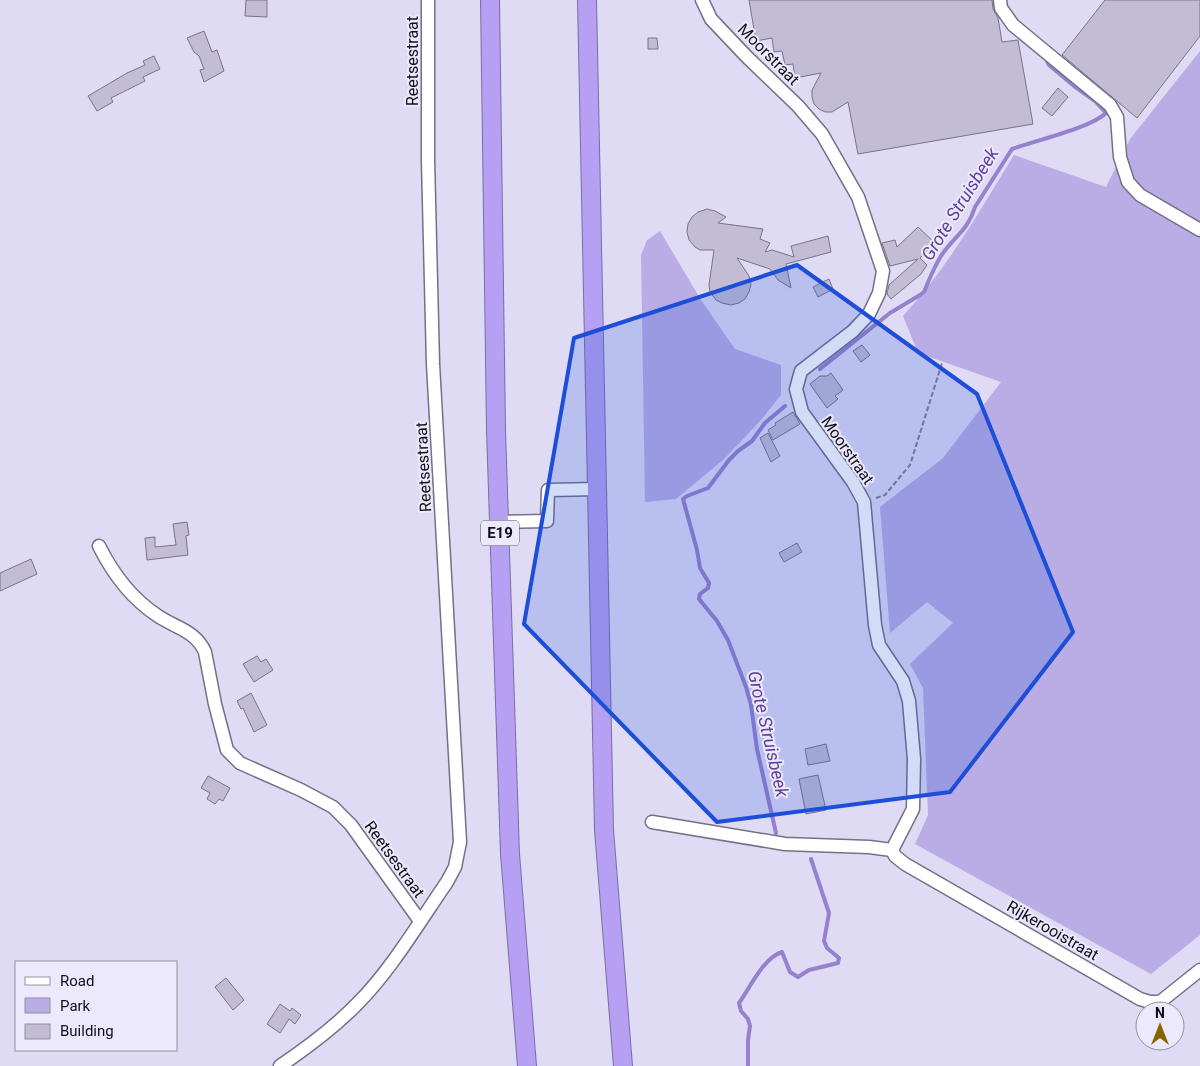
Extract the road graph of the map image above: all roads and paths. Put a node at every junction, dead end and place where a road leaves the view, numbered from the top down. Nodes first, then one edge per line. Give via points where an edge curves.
1 (428, 0) edge
2 (490, 0) edge
3 (587, 0) edge
4 (702, 0) edge
5 (1000, 0) edge
6 (1200, 230) edge
7 (942, 363) dead end
8 (598, 489) junction
9 (864, 502) junction
10 (499, 522) junction
11 (99, 546) dead end
12 (652, 822) dead end
13 (892, 850) junction
14 (420, 921) junction
15 (1200, 970) edge
16 (280, 1066) edge
17 (527, 1066) edge
18 (623, 1066) edge

1 - 14 street, Reetsestraat via 433,364 460,842 455,868
2 - 10 highway, E19
3 - 8 highway
4 - 9 street, Moorstraat via 711,19 822,134 858,197 869,227 883,271 879,293 869,314 853,331 800,371 796,389 802,412
5 - 6 street via 1001,8 1013,25 1110,105 1117,117 1120,157 1128,182 1140,196
7 - 9 path via 910,464 885,495
8 - 10 street via 548,490 547,522
8 - 18 highway via 604,830
9 - 13 street, Moorstraat via 879,645 904,681 910,701 913,809
10 - 17 highway, E19 via 510,854
11 - 14 street, Reetsestraat via 109,566 144,605 190,632 202,645 227,750 233,758 334,807 351,825
12 - 13 street via 785,844
13 - 15 street, Rijkerooistraat via 905,864 1140,999 1160,1002
14 - 16 street, Reetsestraat via 360,1002 338,1023

